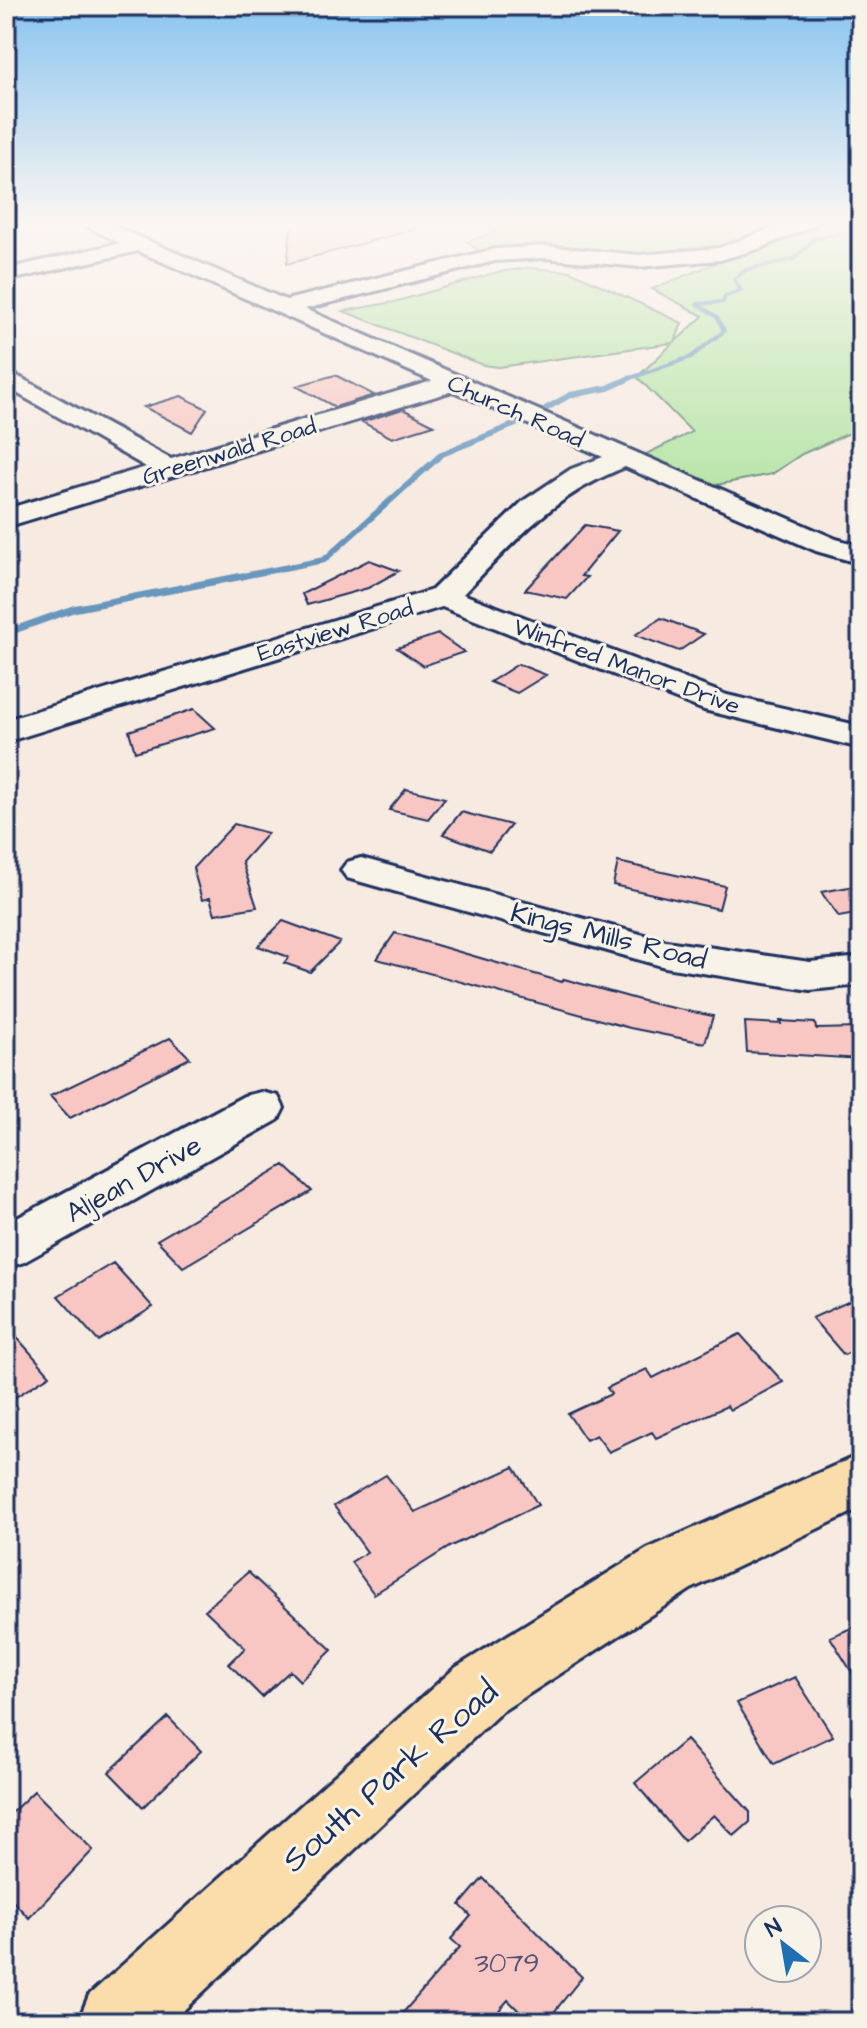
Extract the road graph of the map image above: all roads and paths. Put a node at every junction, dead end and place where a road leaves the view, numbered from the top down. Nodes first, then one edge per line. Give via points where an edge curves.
1 (299, 316) edge
2 (6, 377) edge
3 (452, 383) junction
4 (624, 458) junction
5 (170, 470) junction
6 (6, 518) edge
7 (861, 555) edge
8 (443, 597) junction
9 (6, 731) edge
10 (861, 737) edge
11 (361, 870) dead end
12 (861, 971) edge
13 (261, 1108) dead end
14 (6, 1248) edge
15 (861, 1480) edge
16 (116, 2022) edge

1 - 3 street, Church Road
2 - 5 street
3 - 4 street, Church Road
3 - 5 street, Greenwald Road
4 - 7 street, Church Road via 826,545
4 - 8 street, Eastview Road via 581,475 533,507
5 - 6 street, Greenwald Road
8 - 9 street, Eastview Road
8 - 10 street, Winfred Manor Drive via 716,703
11 - 12 street, Kings Mills Road via 665,954 810,976
13 - 14 street, Aljean Drive
15 - 16 main road, South Park Road via 669,1569 478,1690

